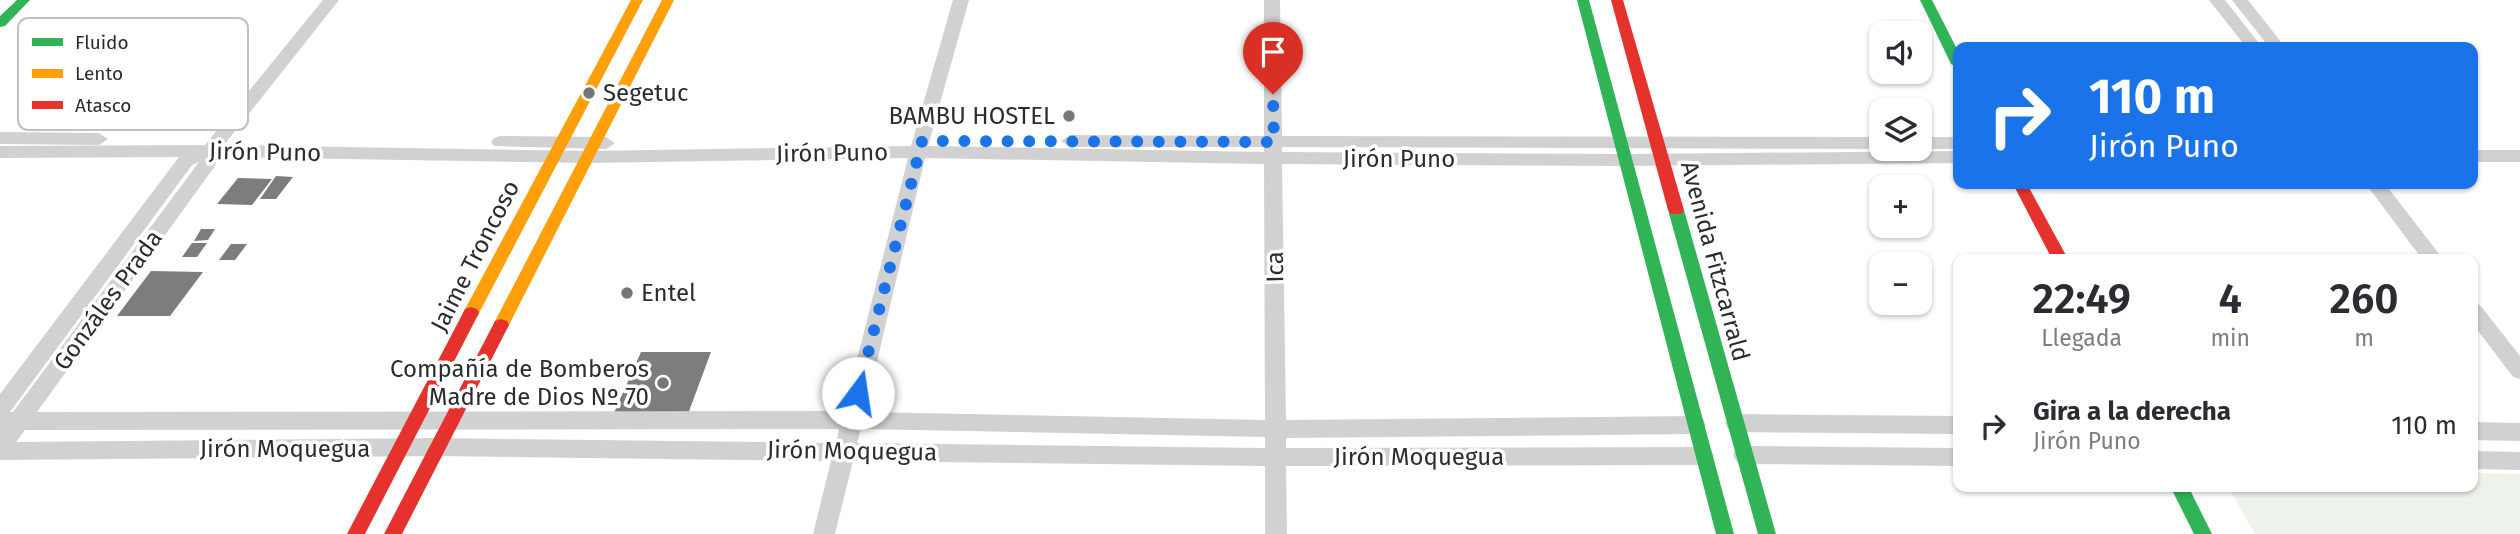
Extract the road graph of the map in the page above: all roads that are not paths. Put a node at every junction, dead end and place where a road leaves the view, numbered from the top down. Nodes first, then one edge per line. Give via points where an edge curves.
1 (24, 0) edge
2 (331, 0) edge
3 (638, 0) edge
4 (668, 0) edge
5 (961, 0) edge
6 (1272, 0) edge
7 (1583, 0) edge
8 (1617, 0) edge
9 (1926, 0) edge
10 (2217, 0) edge
11 (2240, 0) edge
12 (0, 23) edge
13 (2249, 42) edge
14 (2273, 42) edge
15 (1953, 54) edge
16 (248, 103) edge
17 (226, 130) edge
18 (0, 138) edge
19 (1869, 143) edge
20 (1932, 143) edge
21 (1953, 143) edge
22 (214, 145) junction
23 (920, 146) junction
24 (556, 149) junction
25 (591, 150) junction
26 (1274, 150) junction
27 (1625, 151) junction
28 (1661, 151) junction
29 (0, 152) edge
30 (2478, 156) edge
31 (2520, 156) edge
32 (1953, 157) edge
33 (2023, 189) edge
34 (2378, 189) edge
35 (2057, 254) edge
36 (2429, 254) edge
37 (2478, 316) edge
38 (2520, 371) edge
39 (0, 410) edge
40 (452, 419) junction
41 (621, 420) junction
42 (851, 420) junction
43 (10, 421) edge
44 (416, 421) junction
45 (1736, 423) junction
46 (1695, 425) junction
47 (1953, 425) edge
48 (1276, 429) junction
49 (2478, 431) edge
50 (2520, 432) edge
51 (437, 447) junction
52 (402, 448) junction
53 (0, 449) edge
54 (609, 449) junction
55 (843, 451) junction
56 (1744, 455) junction
57 (1703, 456) junction
58 (1276, 457) junction
59 (1953, 457) edge
60 (2478, 460) edge
61 (2520, 461) edge
62 (2182, 492) edge
63 (356, 534) edge
64 (393, 534) edge
65 (824, 534) edge
66 (1276, 534) edge
67 (1725, 534) edge
68 (1767, 534) edge
69 (2203, 534) edge

1 - 12 street
2 - 16 street, Gonzáles Prada
3 - 24 street, Jaime Troncoso
4 - 25 street
5 - 23 street
6 - 26 street, Ica
7 - 27 street
8 - 28 street, Avenida Fitzcarrald
9 - 15 street
10 - 13 street
11 - 14 street
17 - 22 street, Gonzáles Prada
18 - 22 street, Jirón Puno
19 - 28 street, Jirón Puno
20 - 21 street
22 - 24 street, Jirón Puno
22 - 29 street, Jirón Puno
22 - 39 street, Gonzáles Prada via 186,162
22 - 43 street, Gonzáles Prada via 209,163
23 - 25 street, Jirón Puno
23 - 26 street, Jirón Puno
23 - 42 street
24 - 25 street, Jirón Puno
24 - 44 street, Jaime Troncoso
25 - 40 street
26 - 27 street, Jirón Puno
26 - 48 street, Ica
27 - 28 street, Jirón Puno
27 - 46 street
28 - 32 street, Jirón Puno
28 - 45 street, Avenida Fitzcarrald
30 - 31 street
33 - 35 street
34 - 36 street
37 - 38 street
40 - 41 street, Jirón Moquegua
40 - 44 street, Jirón Moquegua
40 - 51 street
41 - 42 street, Jirón Moquegua
41 - 54 street
42 - 48 street, Jirón Moquegua
42 - 55 street
43 - 44 street, Jirón Moquegua
43 - 53 street, Gonzáles Prada
44 - 52 street, Jaime Troncoso
45 - 47 street
45 - 56 street, Avenida Fitzcarrald
46 - 48 street, Jirón Moquegua
46 - 57 street
48 - 58 street, Ica
49 - 50 street
51 - 52 street, Jirón Moquegua
51 - 54 street, Jirón Moquegua
51 - 64 street
52 - 53 street, Jirón Moquegua
52 - 63 street, Jaime Troncoso
54 - 55 street, Jirón Moquegua
55 - 58 street, Jirón Moquegua
55 - 65 street
56 - 59 street
56 - 68 street, Avenida Fitzcarrald
57 - 58 street, Jirón Moquegua
57 - 67 street
58 - 66 street, Ica
60 - 61 street
62 - 69 street

